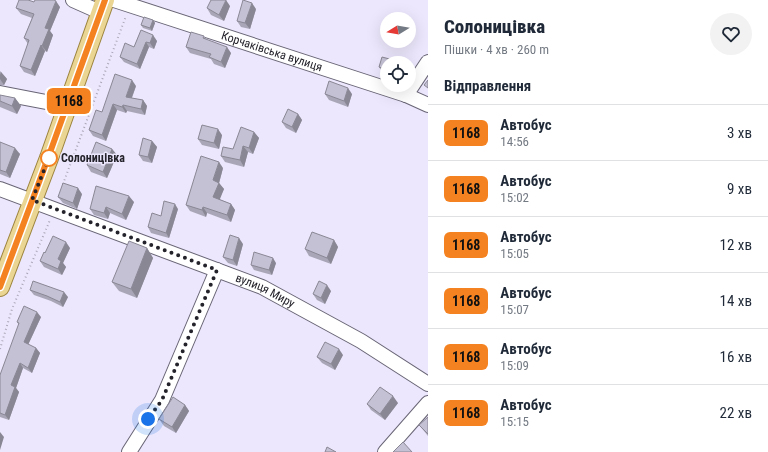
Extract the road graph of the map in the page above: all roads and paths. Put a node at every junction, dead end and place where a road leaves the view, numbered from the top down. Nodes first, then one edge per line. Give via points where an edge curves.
1 (73, 0) edge
2 (114, 0) edge
3 (130, 4) junction
4 (102, 6) edge
5 (428, 62) edge
6 (0, 93) edge
7 (406, 95) junction
8 (428, 105) edge
9 (67, 106) junction
10 (62, 187) edge
11 (0, 189) edge
12 (32, 200) junction
13 (54, 209) junction
14 (217, 270) junction
15 (0, 287) edge
16 (0, 349) edge
17 (428, 384) edge
18 (428, 403) edge
19 (129, 452) edge
20 (386, 452) edge

1 - 4 street
2 - 3 street, Корчаківська вулиця
3 - 7 street, Корчаківська вулиця
3 - 10 path
4 - 9 main road
5 - 7 street
6 - 9 street
7 - 8 street, Корчаківська вулиця
9 - 12 main road
11 - 12 street, вулиця Миру
12 - 13 street, вулиця Миру
12 - 15 main road
13 - 14 street, вулиця Миру
13 - 16 path via 12,309
14 - 17 street, вулиця Миру via 262,287 300,307 361,341
14 - 19 street via 162,400
18 - 20 street

